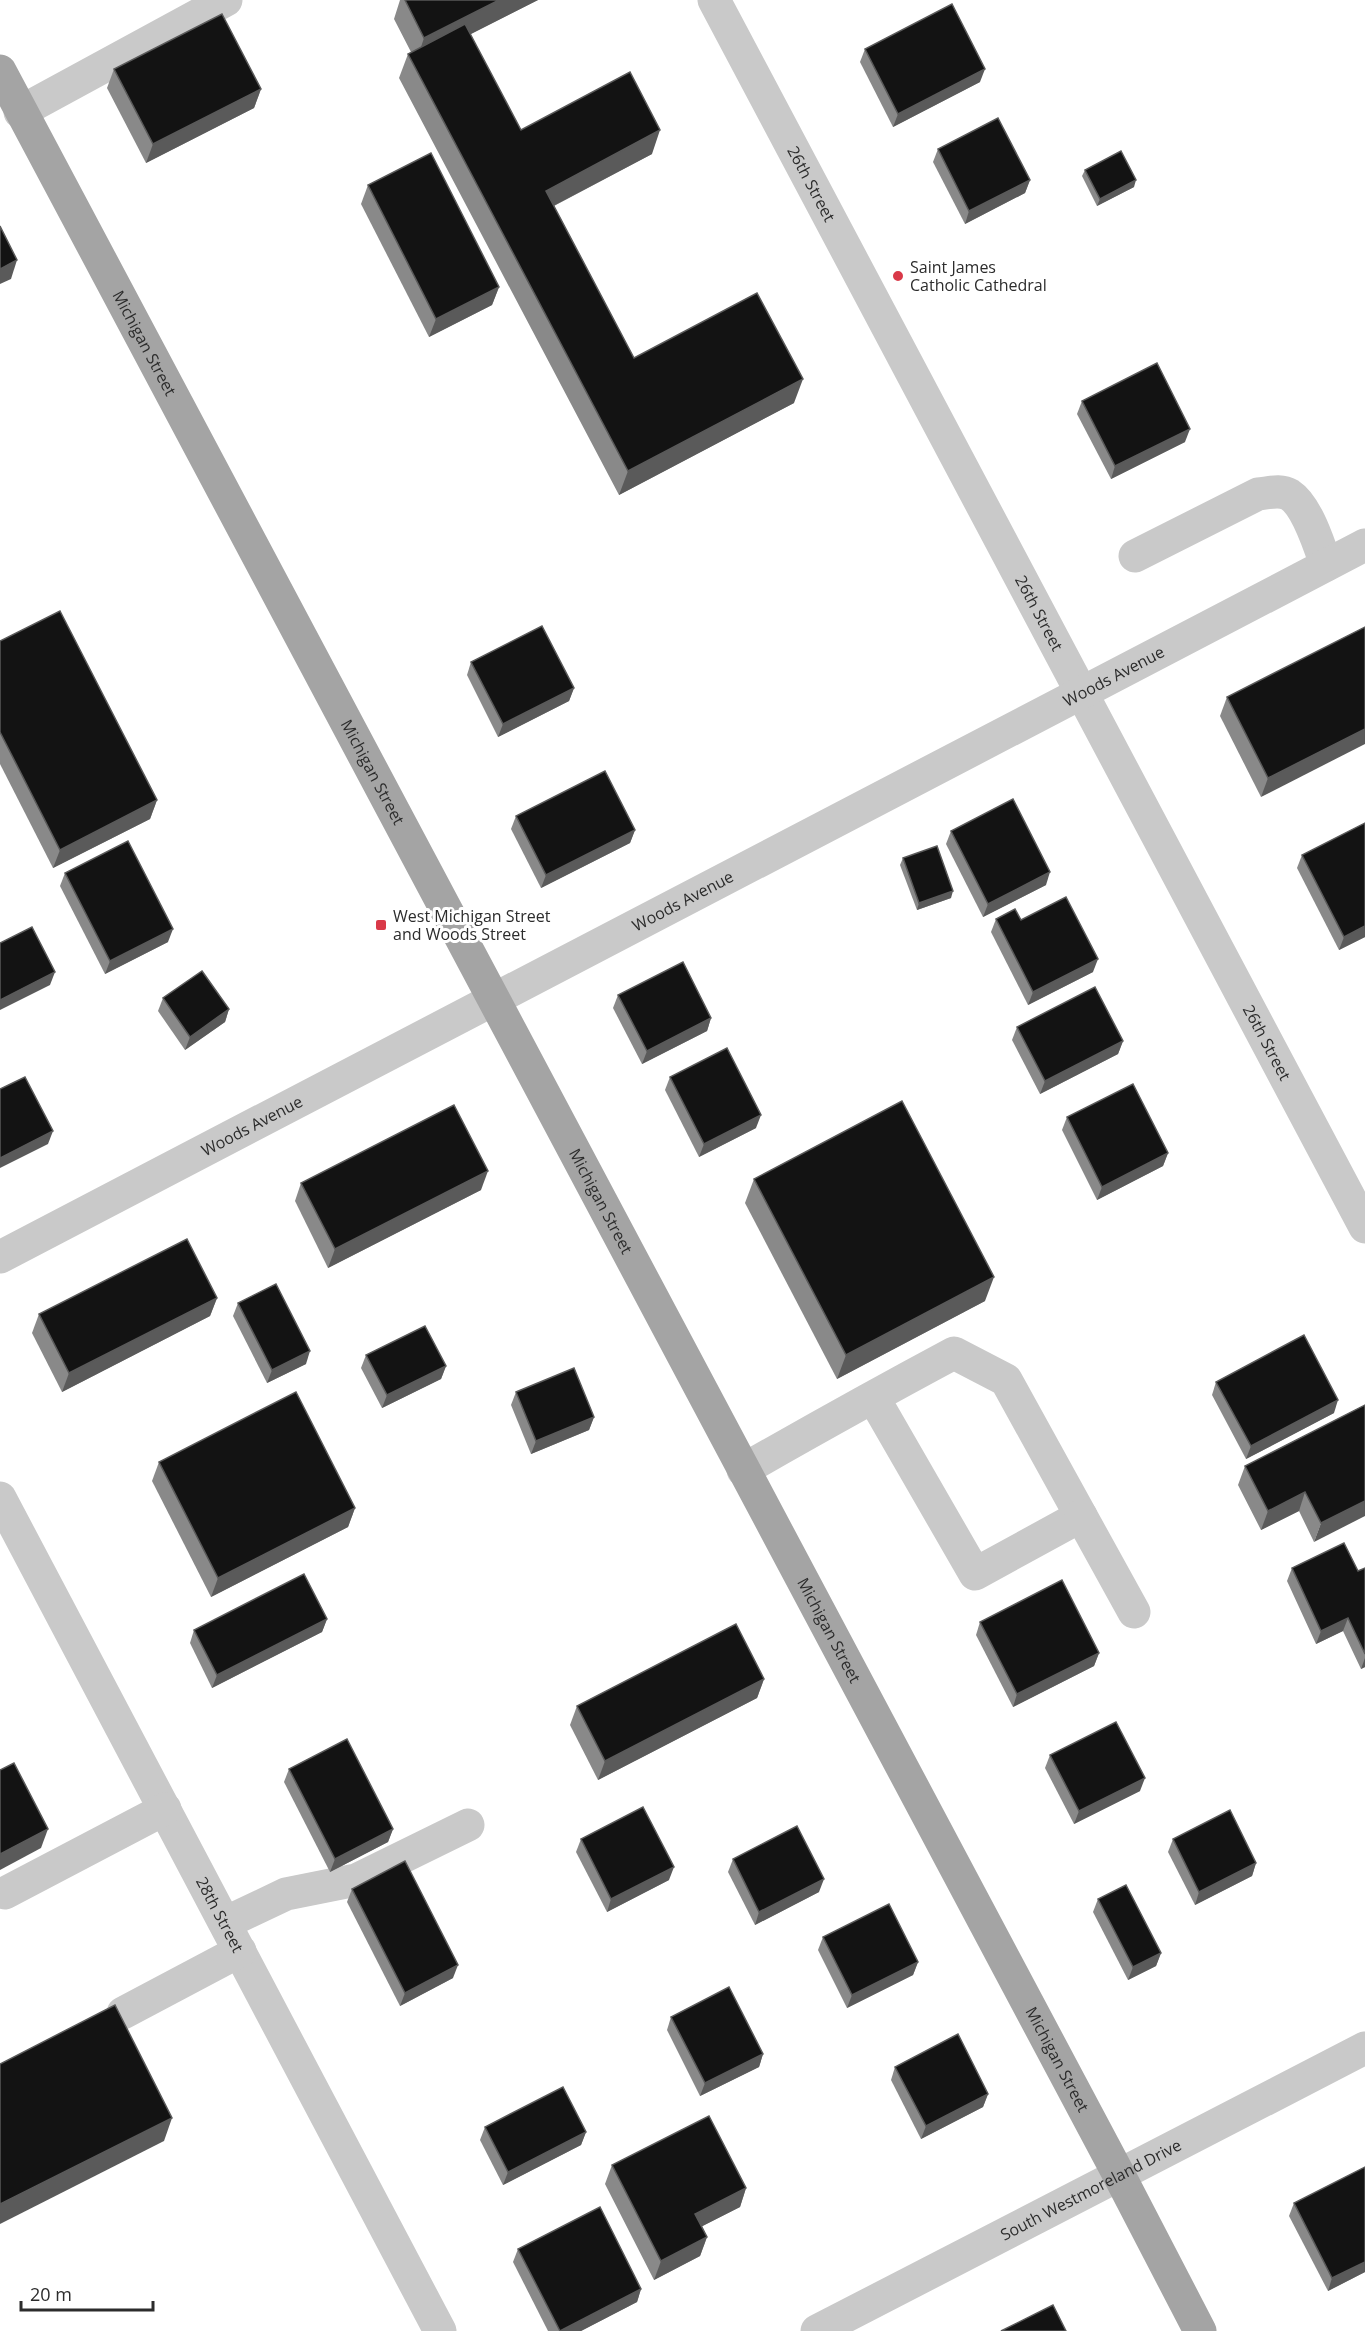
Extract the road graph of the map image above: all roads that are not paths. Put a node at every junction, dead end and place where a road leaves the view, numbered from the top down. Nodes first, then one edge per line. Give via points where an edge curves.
1 (226, 0) edge
2 (714, 0) edge
3 (0, 72) edge
4 (20, 112) junction
5 (1365, 545) edge
6 (1135, 556) dead end
7 (1326, 565) junction
8 (1082, 694) junction
9 (493, 1000) junction
10 (1365, 1227) edge
11 (0, 1257) edge
12 (873, 1397) junction
13 (743, 1470) junction
14 (0, 1498) edge
15 (1081, 1516) junction
16 (1134, 1612) dead end
17 (165, 1809) junction
18 (468, 1825) dead end
19 (5, 1893) dead end
20 (232, 1937) junction
21 (123, 2013) dead end
22 (1365, 2048) edge
23 (1119, 2175) junction
24 (440, 2331) edge
25 (817, 2331) edge
26 (1200, 2331) edge

1 - 4 street
2 - 8 street, 26th Street
3 - 4 main road, Michigan Street
4 - 9 main road, Michigan Street
5 - 7 street, Woods Avenue
6 - 7 street via 1258,494 1278,491 1291,495 1301,508
7 - 8 street, Woods Avenue
8 - 9 street, Woods Avenue
8 - 10 street, 26th Street
9 - 11 street, Woods Avenue
9 - 13 main road, Michigan Street
12 - 13 street
12 - 15 street via 954,1353 1006,1380
12 - 15 street via 975,1574
13 - 23 main road, Michigan Street
14 - 17 street, 28th Street
15 - 16 street
17 - 19 street
17 - 20 street, 28th Street
18 - 20 street via 356,1880 286,1894
20 - 21 street
20 - 24 street, 28th Street
22 - 23 street, South Westmoreland Drive
23 - 25 street, South Westmoreland Drive
23 - 26 main road, Michigan Street

